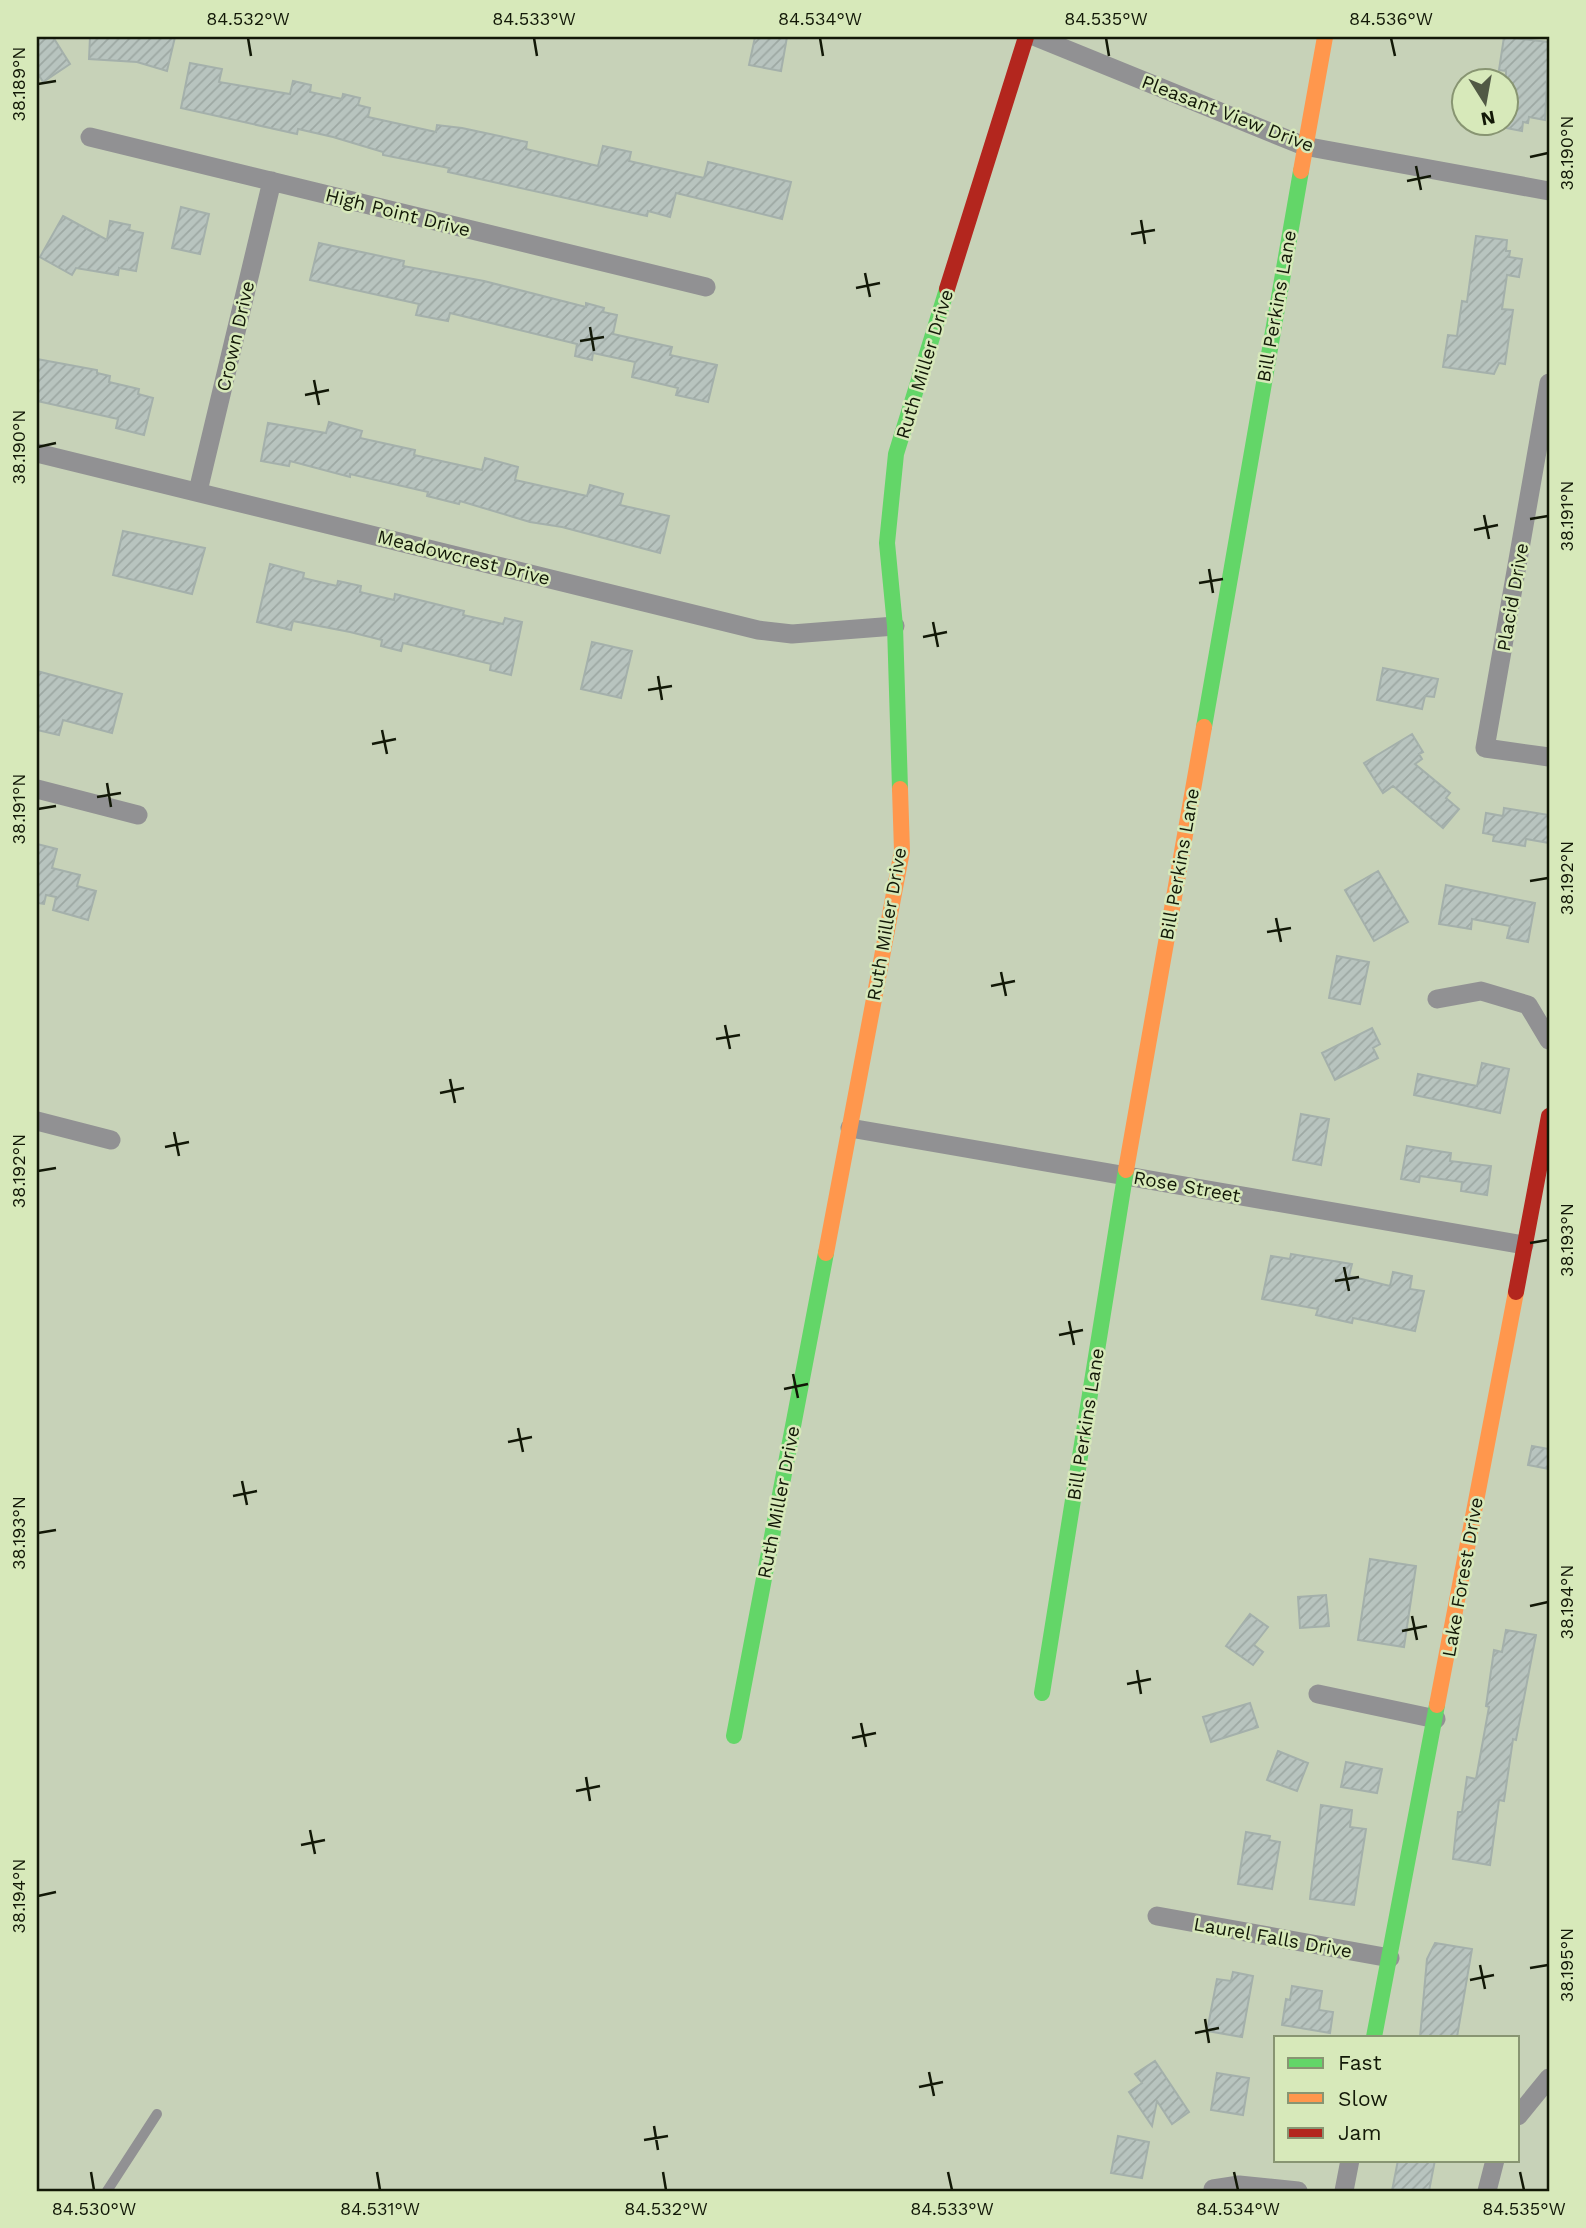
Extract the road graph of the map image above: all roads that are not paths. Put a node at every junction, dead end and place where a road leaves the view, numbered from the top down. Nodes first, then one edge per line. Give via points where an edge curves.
1 (1026, 37) edge
2 (1036, 37) edge
3 (1325, 37) edge
4 (90, 137) dead end
5 (1304, 146) junction
6 (272, 181) junction
7 (1549, 191) edge
8 (706, 287) dead end
9 (1549, 383) edge
10 (37, 453) edge
11 (198, 491) junction
12 (895, 626) junction
13 (1549, 757) edge
14 (37, 789) edge
15 (138, 814) dead end
16 (1437, 999) dead end
17 (1549, 1040) edge
18 (1549, 1116) edge
19 (37, 1121) edge
20 (850, 1128) junction
21 (111, 1140) dead end
22 (1125, 1175) junction
23 (1524, 1245) junction
24 (1042, 1693) dead end
25 (1318, 1694) dead end
26 (1436, 1719) junction
27 (734, 1735) dead end
28 (1157, 1916) dead end
29 (1390, 1958) junction
30 (1374, 2036) edge
31 (1549, 2078) edge
32 (1520, 2113) edge
33 (157, 2114) dead end
34 (1350, 2162) edge
35 (1494, 2162) edge
36 (1213, 2189) dead end
37 (107, 2191) edge
38 (1298, 2191) edge
39 (1344, 2191) edge
40 (1487, 2191) edge

1 - 12 street, Ruth Miller Drive via 896,454 887,543
2 - 5 street, Pleasant View Drive
3 - 5 street, Bill Perkins Lane
4 - 6 street, High Point Drive
5 - 7 street, Pleasant View Drive
5 - 22 street, Bill Perkins Lane
6 - 8 street, High Point Drive
6 - 11 street, Crown Drive
9 - 13 street, Placid Drive via 1485,748
10 - 11 street, Meadowcrest Drive
11 - 12 street, Meadowcrest Drive via 758,630 792,634
12 - 20 street, Ruth Miller Drive via 902,851
14 - 15 street
16 - 17 street via 1480,991 1528,1006
18 - 23 street, Lake Forest Drive
19 - 21 street
20 - 22 street, Rose Street
20 - 27 street, Ruth Miller Drive
22 - 23 street, Rose Street
22 - 24 street, Bill Perkins Lane
23 - 26 street, Lake Forest Drive
25 - 26 street
26 - 29 street, Lake Forest Drive
28 - 29 street, Laurel Falls Drive
29 - 30 street, Lake Forest Drive
31 - 32 street
33 - 37 lane
34 - 39 street
35 - 40 street
36 - 38 street via 1239,2185

